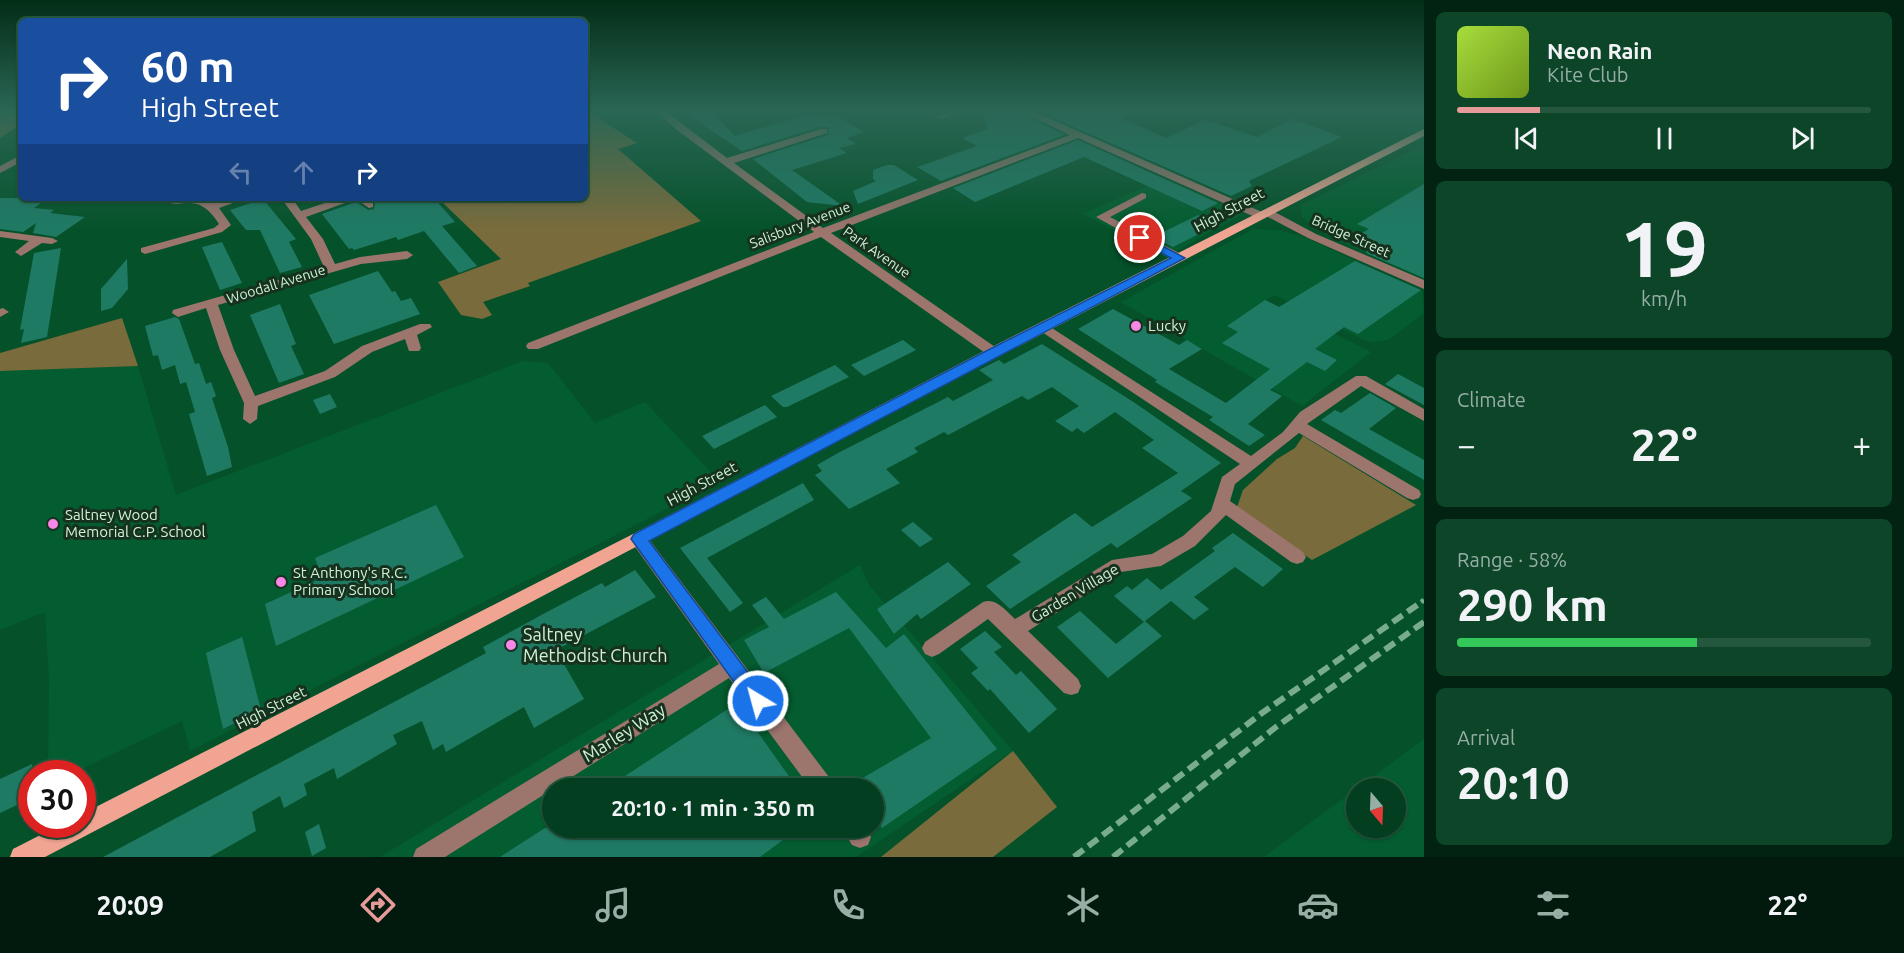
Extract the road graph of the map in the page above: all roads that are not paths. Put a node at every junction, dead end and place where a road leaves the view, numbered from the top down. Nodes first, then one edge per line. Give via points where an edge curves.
1 (710, 150) edge
2 (763, 150) edge
3 (1039, 150) edge
4 (1113, 150) edge
5 (1388, 150) edge
6 (18, 160) edge
7 (725, 162) junction
8 (0, 170) edge
9 (1142, 196) dead end
10 (201, 201) edge
11 (232, 201) edge
12 (289, 201) edge
13 (341, 201) edge
14 (213, 207) junction
15 (300, 214) junction
16 (1264, 214) junction
17 (823, 233) junction
18 (0, 234) edge
19 (146, 250) dead end
20 (21, 252) dead end
21 (407, 255) dead end
22 (1179, 258) junction
23 (332, 268) junction
24 (1424, 285) edge
25 (211, 303) junction
26 (178, 313) dead end
27 (425, 327) dead end
28 (1044, 327) junction
29 (410, 333) junction
30 (534, 346) dead end
31 (414, 348) dead end
32 (993, 352) junction
33 (251, 403) junction
34 (1424, 416) edge
35 (250, 419) dead end
36 (1297, 425) junction
37 (1252, 464) junction
38 (1413, 494) dead end
39 (1221, 503) junction
40 (639, 539) junction
41 (1297, 556) dead end
42 (1014, 630) junction
43 (932, 648) dead end
44 (732, 666) junction
45 (1071, 686) dead end
46 (816, 778) edge
47 (21, 857) edge
48 (424, 857) edge

1 - 7 street, Park Avenue
2 - 7 street
3 - 17 street, Salisbury Avenue
4 - 16 street, Bridge Street
5 - 16 main road, High Street
6 - 8 street
7 - 17 street, Park Avenue
9 - 22 street via 1101,217
10 - 14 street
11 - 14 street
12 - 15 street, Woodall Avenue
13 - 15 street
14 - 19 street via 225,225 219,230 164,240
15 - 23 street, Woodall Avenue
16 - 22 main road, High Street
16 - 24 street, Bridge Street
17 - 30 street, Salisbury Avenue
17 - 32 street, Park Avenue
18 - 20 street via 46,240
21 - 23 street
22 - 28 main road, High Street
23 - 25 street, Woodall Avenue
25 - 26 street, Woodall Avenue
25 - 33 street, Woodall Avenue
27 - 29 street
28 - 32 main road, High Street
28 - 37 street
29 - 31 street
29 - 33 street via 367,349 330,374
32 - 40 main road, High Street
33 - 35 street, Woodall Avenue
34 - 36 street, Garden Village via 1361,379
36 - 37 street, Garden Village
36 - 38 street
37 - 39 street, Garden Village via 1228,481
39 - 41 street
39 - 42 street, Garden Village via 1218,514 1188,541 1155,561 1118,565
40 - 44 street
40 - 47 main road, High Street
42 - 43 street, Garden Village via 990,608
42 - 45 street, Garden Village
44 - 46 street
44 - 48 street, Marley Way

